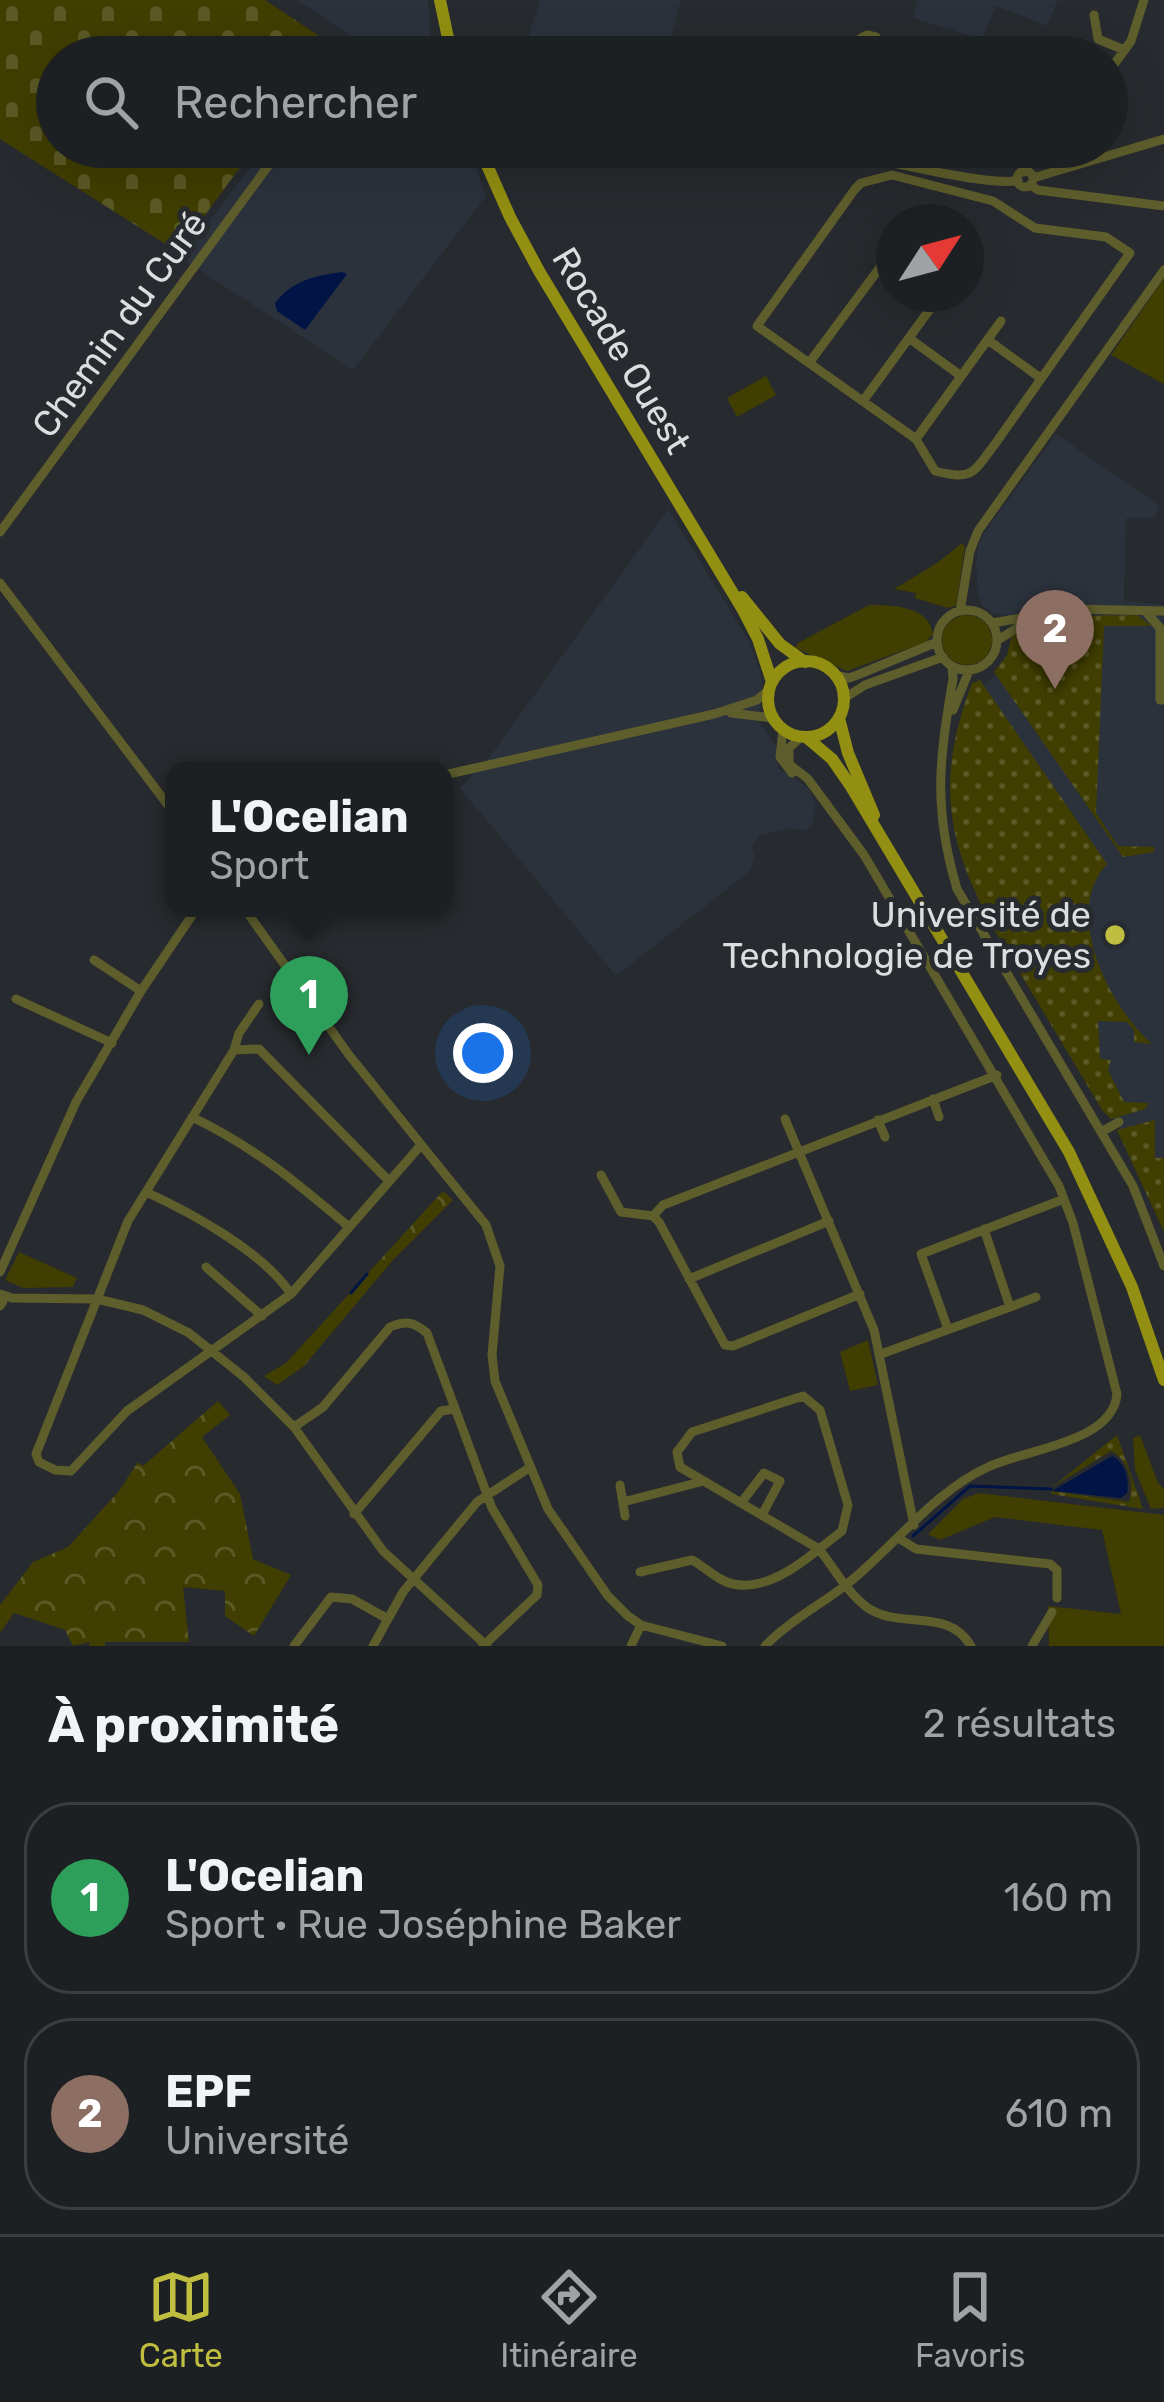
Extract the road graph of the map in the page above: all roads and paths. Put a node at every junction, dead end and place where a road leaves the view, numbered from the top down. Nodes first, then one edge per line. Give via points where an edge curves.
1 (445, 0) edge
2 (1144, 0) edge
3 (1094, 15) dead end
4 (450, 36) edge
5 (1098, 36) edge
6 (1128, 44) edge
7 (1164, 139) edge
8 (1128, 149) edge
9 (267, 168) edge
10 (488, 168) edge
11 (930, 168) edge
12 (1027, 168) edge
13 (1064, 168) edge
14 (1026, 179) junction
15 (1164, 206) edge
16 (1164, 270) edge
17 (876, 273) edge
18 (928, 312) edge
19 (1001, 321) dead end
20 (909, 338) junction
21 (988, 340) junction
22 (809, 363) junction
23 (961, 376) junction
24 (1039, 376) junction
25 (863, 401) junction
26 (916, 439) junction
27 (0, 532) edge
28 (969, 566) junction
29 (726, 578) junction
30 (0, 583) edge
31 (1164, 610) edge
32 (960, 611) junction
33 (977, 612) junction
34 (1146, 612) junction
35 (1046, 613) junction
36 (992, 623) junction
37 (998, 640) junction
38 (938, 642) junction
39 (805, 662) junction
40 (947, 662) junction
41 (969, 670) junction
42 (834, 675) junction
43 (771, 686) junction
44 (843, 699) junction
45 (1164, 700) edge
46 (714, 714) junction
47 (772, 718) junction
48 (839, 718) junction
49 (783, 730) junction
50 (803, 737) junction
51 (943, 744) junction
52 (453, 773) edge
53 (814, 788) junction
54 (165, 801) edge
55 (891, 854) junction
56 (191, 917) edge
57 (250, 917) edge
58 (94, 960) dead end
59 (141, 992) junction
60 (16, 999) dead end
61 (259, 1004) dead end
62 (112, 1042) junction
63 (234, 1050) junction
64 (997, 1075) junction
65 (933, 1100) junction
66 (192, 1117) junction
67 (939, 1118) dead end
68 (785, 1119) dead end
69 (878, 1120) junction
70 (1119, 1122) dead end
71 (1101, 1132) junction
72 (885, 1137) dead end
73 (422, 1145) junction
74 (798, 1150) junction
75 (601, 1175) dead end
76 (388, 1181) junction
77 (146, 1192) junction
78 (1064, 1199) junction
79 (653, 1216) junction
80 (829, 1222) junction
81 (349, 1227) junction
82 (984, 1229) junction
83 (1164, 1266) edge
84 (206, 1268) dead end
85 (0, 1272) edge
86 (689, 1279) junction
87 (291, 1294) junction
88 (860, 1294) junction
89 (1036, 1297) dead end
90 (97, 1299) junction
91 (4, 1301) edge
92 (1010, 1307) junction
93 (262, 1316) junction
94 (948, 1329) junction
95 (214, 1352) junction
96 (881, 1354) junction
97 (1164, 1380) edge
98 (454, 1409) junction
99 (293, 1427) junction
100 (680, 1467) junction
101 (529, 1468) junction
102 (704, 1481) junction
103 (620, 1485) dead end
104 (684, 1486) junction
105 (487, 1493) junction
106 (623, 1502) junction
107 (741, 1503) junction
108 (354, 1514) junction
109 (762, 1515) junction
110 (626, 1516) dead end
111 (914, 1525) junction
112 (900, 1539) junction
113 (819, 1549) junction
114 (640, 1572) dead end
115 (412, 1578) junction
116 (846, 1584) junction
117 (1057, 1598) dead end
118 (1052, 1612) dead end
119 (388, 1619) junction
120 (641, 1625) junction
121 (1035, 1644) edge
122 (485, 1645) edge
123 (294, 1646) edge
124 (373, 1646) edge
125 (631, 1646) edge
126 (722, 1646) edge
127 (765, 1646) edge
128 (971, 1646) edge

1 - 4 main road
2 - 6 street
3 - 5 street
7 - 8 street
9 - 27 street, Chemin du Curé
10 - 29 main road, Rocade Ouest via 539,271
11 - 14 street
12 - 14 street
13 - 14 street
14 - 15 street via 1038,190
16 - 28 street via 978,531
17 - 22 street
18 - 20 street
19 - 21 street
20 - 23 street
20 - 25 street
21 - 23 street
21 - 24 street
22 - 24 street via 757,326 861,183 892,175 1004,205 1035,228 1106,237 1130,253
22 - 25 street
23 - 26 street
24 - 26 street via 972,474 935,472
25 - 26 street
28 - 32 street
28 - 33 street
29 - 39 main road, Rocade Ouest
29 - 43 main road, Rocade Ouest via 758,639
30 - 54 street
31 - 34 street
32 - 33 street
32 - 38 street via 944,621
33 - 36 street
34 - 35 street
34 - 45 street via 1161,632
35 - 36 street
35 - 37 street
36 - 37 street
37 - 41 street via 992,659
38 - 40 street
38 - 42 street via 860,674
39 - 42 main road
39 - 43 main road via 786,667
40 - 41 street
40 - 44 street
40 - 51 street via 953,679
41 - 51 street
42 - 44 main road
43 - 46 street
43 - 47 main road
44 - 48 main road
46 - 47 street
46 - 52 street
47 - 49 main road
48 - 50 main road
48 - 55 main road
49 - 50 main road
49 - 53 street via 781,763
50 - 53 street via 787,759
50 - 55 main road via 832,758
51 - 71 street via 938,796 957,889
53 - 64 street via 864,855
55 - 97 main road via 1069,1152 1132,1287
56 - 59 street
57 - 73 street
58 - 59 street
59 - 62 street
60 - 62 street
61 - 63 street
62 - 85 street via 76,1102
63 - 66 street
63 - 76 street via 259,1048
64 - 65 street
64 - 78 street
65 - 67 street
65 - 69 street
66 - 77 street
66 - 81 street via 276,1164
68 - 74 street
69 - 72 street
69 - 74 street
70 - 71 street
71 - 83 street
73 - 76 street
73 - 101 street via 493,1242 500,1293 492,1368
74 - 79 street via 660,1206
74 - 80 street
75 - 79 street via 622,1212
76 - 81 street
77 - 87 street via 228,1238
77 - 90 street
78 - 82 street
78 - 111 street via 1116,1382 1115,1408 1093,1430 976,1472
79 - 86 street
80 - 86 street
80 - 88 street
81 - 87 street
82 - 92 street
82 - 94 street via 921,1254
84 - 93 street
86 - 88 street via 724,1349
87 - 93 street
88 - 96 street
89 - 92 street
90 - 91 street
90 - 95 street via 143,1310
90 - 95 street via 36,1454 55,1470 71,1471 127,1411
92 - 94 street
93 - 95 street
94 - 96 street
95 - 99 street
96 - 111 street
98 - 99 street via 427,1333 403,1321 323,1407
98 - 105 street
98 - 108 street via 441,1412
99 - 108 street
100 - 102 street
100 - 104 street
100 - 113 street via 677,1452 692,1432 803,1396 820,1410 848,1505 842,1531
101 - 105 street
101 - 120 street via 589,1569
102 - 104 street
102 - 107 street
103 - 106 street
104 - 106 street
105 - 115 street
105 - 122 street via 538,1585
106 - 110 street
107 - 109 street
107 - 109 street via 758,1478 773,1475 779,1489
108 - 115 street
109 - 113 street
111 - 112 street
112 - 116 street
112 - 117 street via 916,1549 1054,1566
113 - 114 street via 791,1571 739,1586 692,1560
113 - 116 street
115 - 119 street
115 - 122 street
116 - 127 street
116 - 128 street via 881,1615 940,1622 962,1631
118 - 121 street
119 - 123 street via 331,1597
119 - 124 street
120 - 125 street
120 - 126 street

